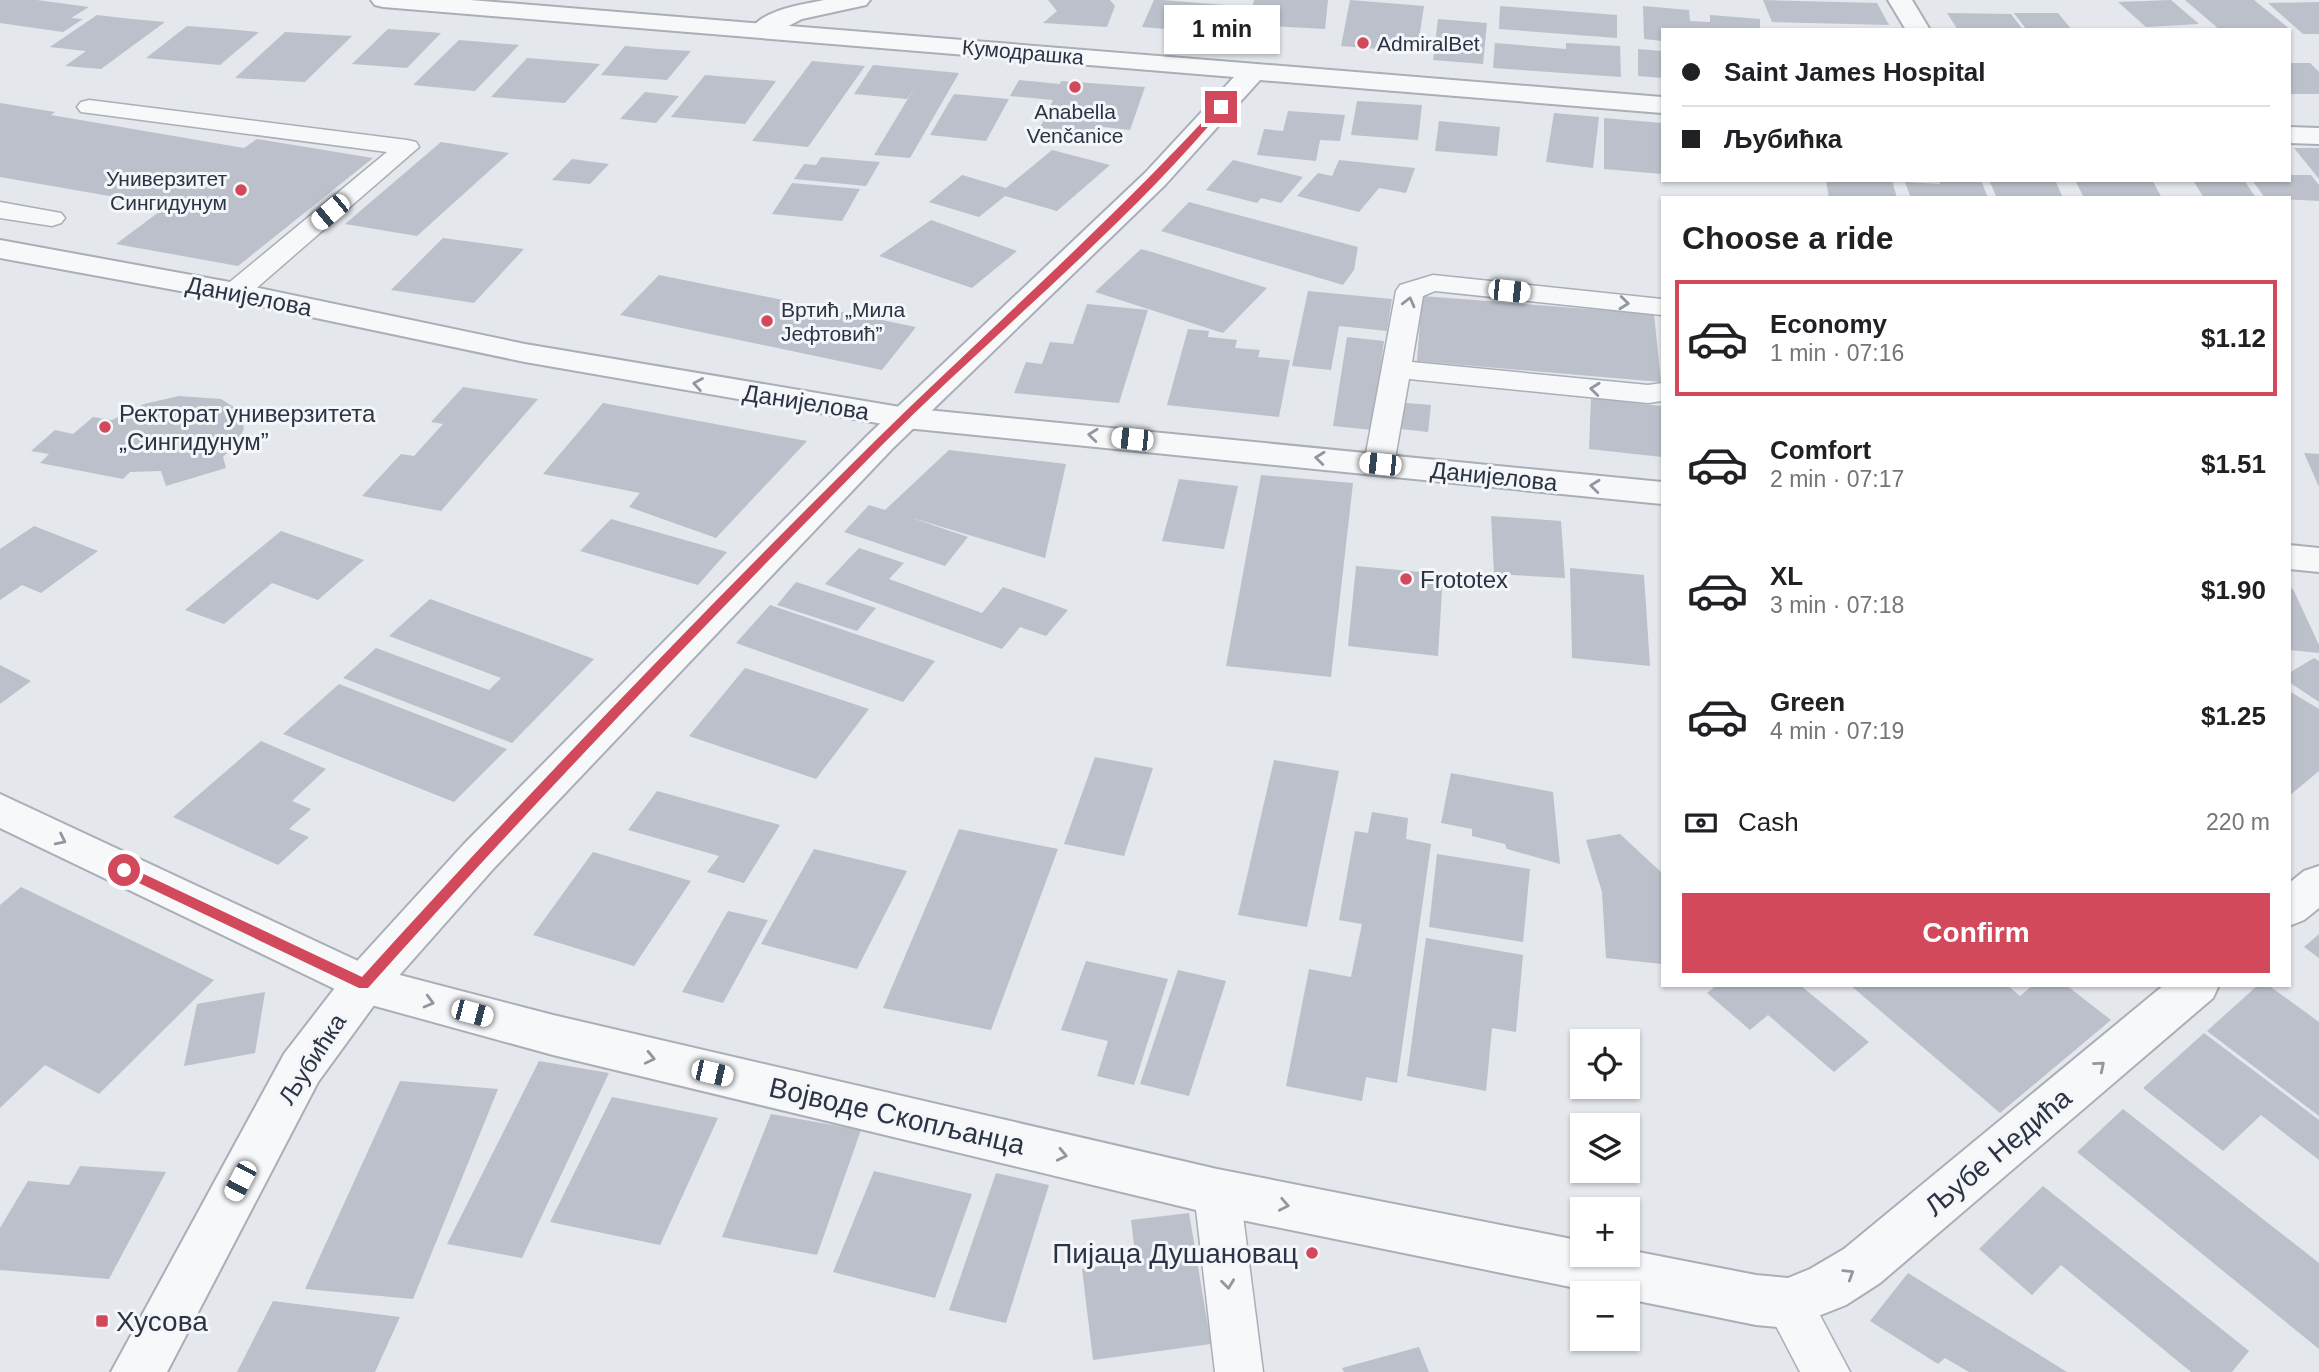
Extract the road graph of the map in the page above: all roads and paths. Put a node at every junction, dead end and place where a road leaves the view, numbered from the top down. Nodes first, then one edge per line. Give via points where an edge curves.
1 (383, 0) edge
2 (858, 0) edge
3 (1901, 0) edge
4 (1916, 0) edge
5 (1917, 28) edge
6 (762, 30) junction
7 (1254, 71) junction
8 (1661, 105) edge
9 (89, 107) dead end
10 (2291, 135) edge
11 (2319, 136) edge
12 (4, 214) edge
13 (51, 218) dead end
14 (0, 249) edge
15 (234, 292) junction
16 (1661, 307) edge
17 (1396, 369) junction
18 (1661, 392) edge
19 (906, 418) junction
20 (1380, 464) junction
21 (1661, 493) edge
22 (2291, 557) edge
23 (2319, 560) edge
24 (0, 810) edge
25 (2319, 883) edge
26 (2291, 906) edge
27 (364, 984) junction
28 (2195, 987) edge
29 (1217, 1192) junction
30 (1788, 1303) junction
31 (138, 1372) edge
32 (1239, 1372) edge
33 (1826, 1372) edge

1 - 6 street, Кумодрашка
2 - 6 street via 795,13
3 - 4 street
3 - 5 street
6 - 7 street, Кумодрашка
7 - 8 street, Кумодрашка
7 - 19 street, Љубићка via 1155,178
9 - 15 lane via 407,147
10 - 11 street
12 - 13 lane
14 - 15 street, Данијелова
19 -> 15 street, Данијелова via 524,353
17 -> 16 lane via 1410,291 1419,286 1433,283
18 -> 17 lane
17 - 20 lane
20 -> 19 street, Данијелова
19 - 27 street, Љубићка via 478,856
21 -> 20 street, Данијелова
22 - 23 street
24 -> 27 street, Војводе Скопљанца
25 - 26 street
27 -> 29 street, Војводе Скопљанца via 552,1035
27 - 31 street, Љубићка via 301,1068
30 -> 28 street, Љубе Недића via 1863,1266
29 -> 30 street, Војводе Скопљанца
29 -> 32 lane
30 - 33 lane

